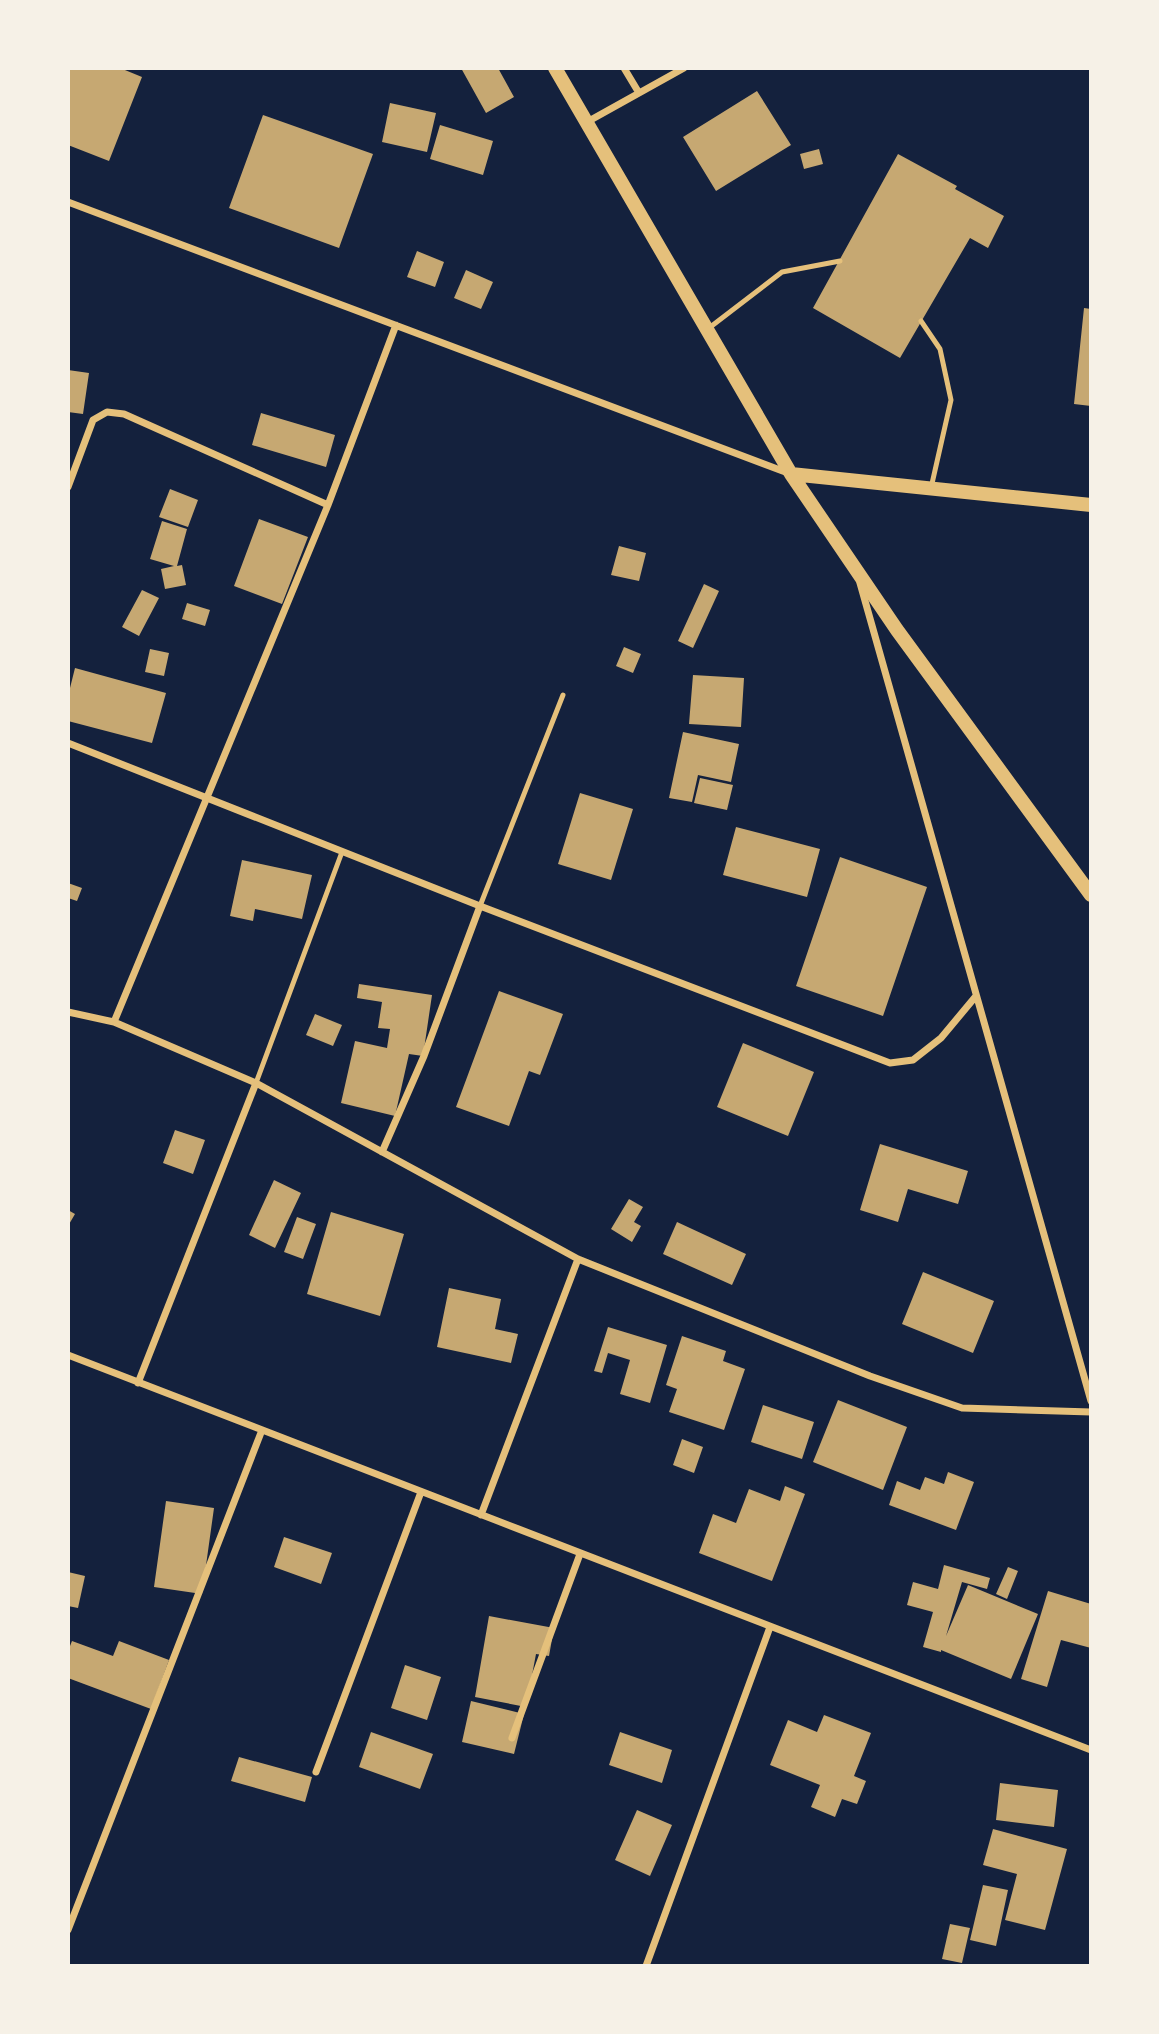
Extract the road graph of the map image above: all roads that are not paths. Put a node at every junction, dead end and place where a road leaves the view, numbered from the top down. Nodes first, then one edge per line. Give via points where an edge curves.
1 (555, 68) edge
2 (624, 68) edge
3 (684, 68) edge
4 (639, 93) junction
5 (587, 122) junction
6 (68, 202) edge
7 (839, 261) dead end
8 (921, 321) dead end
9 (396, 325) junction
10 (707, 330) junction
11 (791, 474) junction
12 (68, 487) edge
13 (931, 488) junction
14 (328, 505) junction
15 (1091, 505) edge
16 (856, 569) junction
17 (563, 695) dead end
18 (68, 743) edge
19 (208, 799) junction
20 (342, 852) junction
21 (1091, 895) edge
22 (480, 906) junction
23 (976, 996) junction
24 (68, 1012) edge
25 (114, 1021) junction
26 (256, 1083) junction
27 (382, 1152) junction
28 (578, 1259) junction
29 (68, 1355) edge
30 (138, 1382) junction
31 (1091, 1401) edge
32 (1091, 1412) edge
33 (262, 1430) junction
34 (421, 1492) junction
35 (481, 1515) junction
36 (580, 1554) junction
37 (770, 1626) junction
38 (512, 1738) dead end
39 (1091, 1751) edge
40 (316, 1772) dead end
41 (68, 1930) edge
42 (646, 1966) edge

1 - 5 main road
2 - 4 street
3 - 4 street
4 - 5 street
5 - 10 main road
6 - 9 street
7 - 10 lane via 782,272
8 - 13 lane via 940,349 951,400
9 - 11 street
9 - 14 street
10 - 11 main road
11 - 13 main road
11 - 16 main road
12 - 14 street via 93,420 107,412 124,414
13 - 15 main road
14 - 19 street
16 - 21 main road
16 - 23 street
17 - 22 lane
18 - 19 street
19 - 20 street
19 - 25 street
20 - 22 street
20 - 26 lane
22 - 23 street via 890,1063 914,1060 941,1038
22 - 27 street
23 - 31 street
24 - 25 street
25 - 26 street
26 - 27 street
26 - 30 street
27 - 28 street
28 - 32 street via 962,1408
28 - 35 street
29 - 30 street
30 - 33 street
33 - 34 street
33 - 41 street
34 - 35 street
34 - 40 street
35 - 36 street
36 - 37 street
36 - 38 street
37 - 39 street
37 - 42 street

